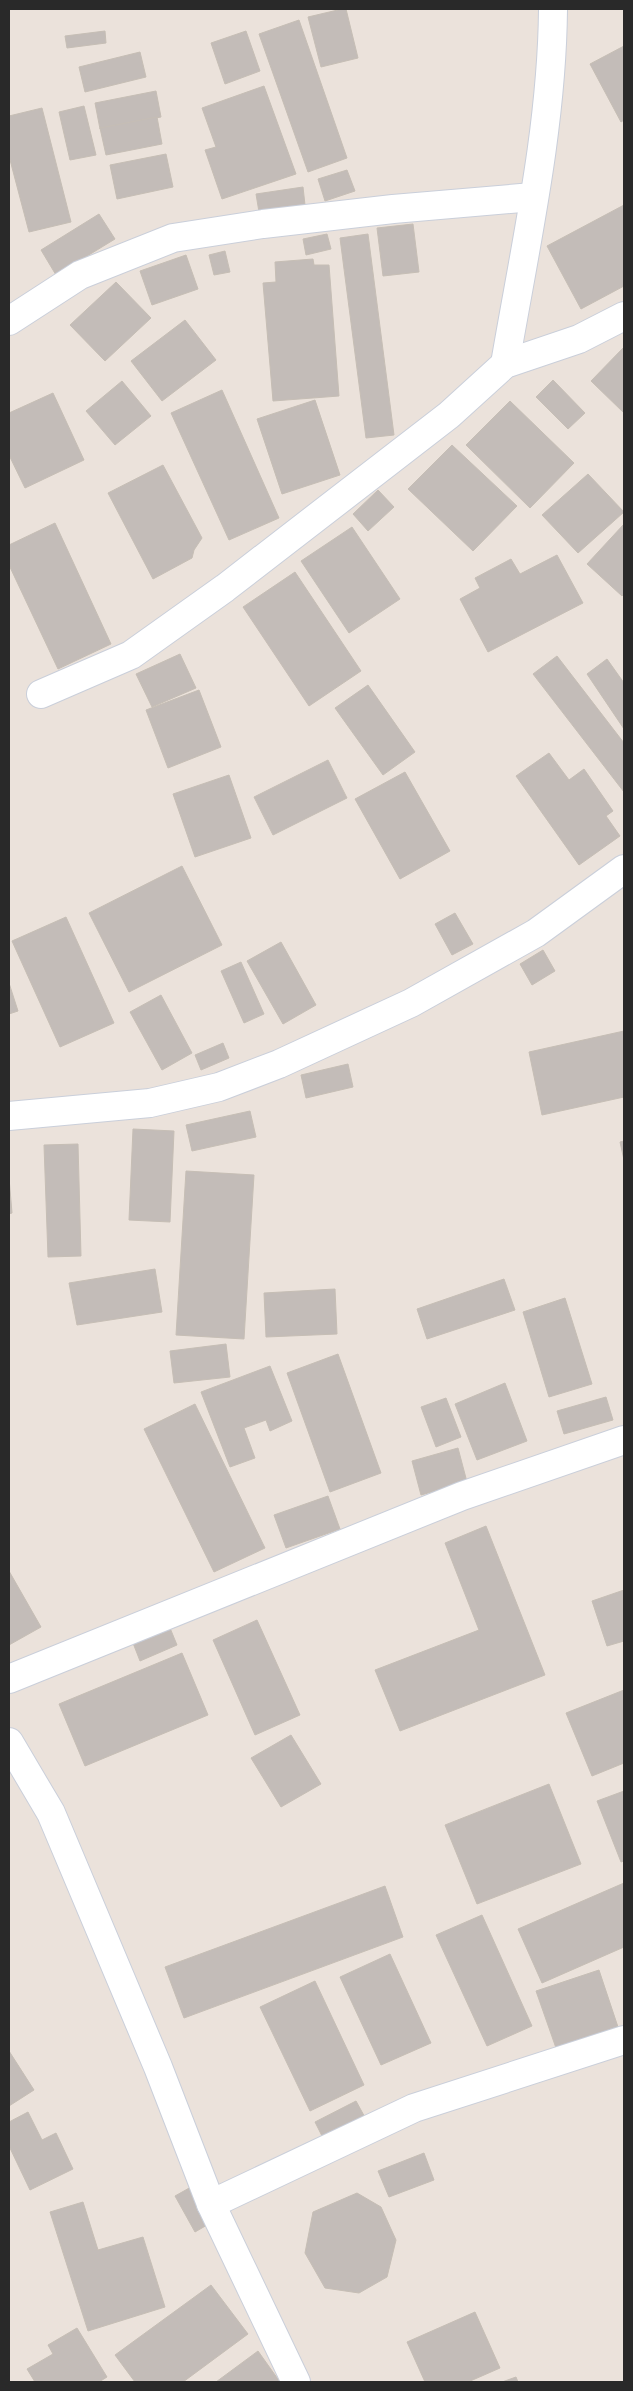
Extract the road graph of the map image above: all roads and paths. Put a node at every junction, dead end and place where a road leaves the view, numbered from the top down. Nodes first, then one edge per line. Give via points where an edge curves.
1 (554, 9) edge
2 (534, 197) junction
3 (624, 316) edge
4 (9, 321) edge
5 (505, 364) junction
6 (42, 694) dead end
7 (624, 869) edge
8 (9, 1116) edge
9 (624, 1440) edge
10 (9, 1679) edge
11 (9, 1742) edge
12 (624, 2040) edge
13 (211, 2204) junction
14 (296, 2382) edge

1 - 2 street via 544,137
2 - 4 street via 393,209 173,238 80,275
2 - 5 street
3 - 5 street via 579,339
5 - 6 street via 449,415 225,588 131,654
7 - 8 street via 528,938 411,1003 279,1064 219,1087 150,1103
9 - 10 street via 462,1496
11 - 13 street via 51,1813 158,2067
12 - 13 street via 414,2108
13 - 14 street

